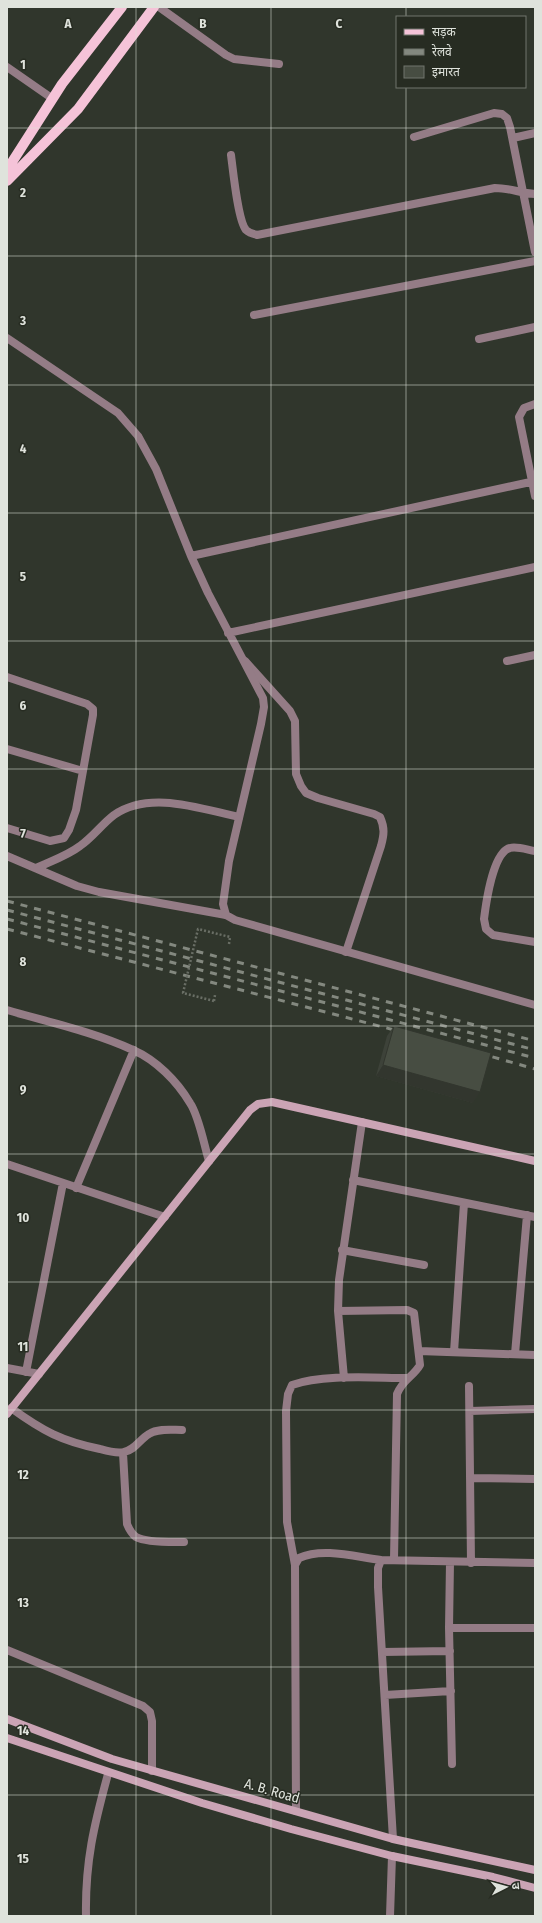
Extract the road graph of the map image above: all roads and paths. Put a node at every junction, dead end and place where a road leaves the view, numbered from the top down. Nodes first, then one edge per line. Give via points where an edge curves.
1 (122, 7) edge
2 (154, 7) edge
3 (159, 7) edge
4 (279, 64) dead end
5 (7, 67) edge
6 (52, 99) junction
7 (535, 133) edge
8 (414, 137) dead end
9 (513, 138) junction
10 (231, 155) dead end
11 (7, 170) edge
12 (7, 181) edge
13 (524, 193) junction
14 (535, 194) edge
15 (535, 252) edge
16 (535, 261) edge
17 (254, 315) dead end
18 (535, 328) edge
19 (7, 338) edge
20 (479, 339) dead end
21 (535, 404) edge
22 (534, 482) edge
23 (535, 496) edge
24 (191, 556) junction
25 (535, 567) edge
26 (228, 633) junction
27 (535, 655) edge
28 (242, 658) junction
29 (507, 661) dead end
30 (7, 677) edge
31 (7, 749) edge
32 (83, 771) junction
33 (239, 817) junction
34 (7, 828) edge
35 (535, 851) edge
36 (7, 856) edge
37 (36, 868) junction
38 (226, 915) junction
39 (535, 942) edge
40 (229, 944) dead end
41 (346, 952) junction
42 (215, 996) dead end
43 (535, 1005) edge
44 (7, 1010) edge
45 (134, 1050) junction
46 (362, 1122) junction
47 (209, 1161) junction
48 (535, 1161) edge
49 (7, 1164) edge
50 (353, 1180) junction
51 (64, 1183) junction
52 (76, 1188) junction
53 (464, 1203) junction
54 (531, 1216) edge
55 (165, 1217) junction
56 (342, 1250) junction
57 (424, 1265) dead end
58 (338, 1311) junction
59 (419, 1351) junction
60 (454, 1352) junction
61 (515, 1354) junction
62 (535, 1355) edge
63 (7, 1368) edge
64 (26, 1372) junction
65 (39, 1374) junction
66 (344, 1378) junction
67 (408, 1378) junction
68 (469, 1386) dead end
69 (535, 1409) edge
70 (9, 1411) edge
71 (470, 1411) junction
72 (182, 1430) dead end
73 (123, 1452) junction
74 (470, 1478) junction
75 (535, 1479) edge
76 (184, 1542) dead end
77 (394, 1559) junction
78 (381, 1560) junction
79 (450, 1562) junction
80 (471, 1563) junction
81 (535, 1563) edge
82 (295, 1565) junction
83 (449, 1628) junction
84 (535, 1628) edge
85 (7, 1650) edge
86 (450, 1651) junction
87 (382, 1652) junction
88 (451, 1691) junction
89 (385, 1696) junction
90 (7, 1719) edge
91 (7, 1738) edge
92 (452, 1764) dead end
93 (152, 1770) junction
94 (108, 1774) junction
95 (296, 1811) junction
96 (393, 1839) junction
97 (392, 1856) junction
98 (535, 1870) edge
99 (535, 1888) edge
100 (86, 1916) edge
101 (390, 1916) edge

1 - 6 main road
2 - 12 main road via 78,109
3 - 4 street via 234,59
5 - 6 street
6 - 11 main road
7 - 9 street
8 - 9 street via 494,113 507,118
9 - 13 street
10 - 13 street via 245,229 258,235 495,188 509,188
13 - 14 street
13 - 15 street
16 - 17 street
18 - 20 street
19 - 24 street via 112,408 128,423 156,469
21 - 22 street via 524,408 519,417
22 - 23 street
22 - 24 street
24 - 26 street
25 - 26 street
26 - 28 street
27 - 29 street
28 - 33 street via 263,698 264,707
28 - 41 street via 290,710 295,721 296,774 300,786 306,793 318,798 374,814 380,817 384,826 381,846
30 - 32 street via 87,704 93,709
31 - 32 street
32 - 34 street via 72,823 64,838 50,841
33 - 37 street via 171,803 138,805 114,815 82,846
33 - 38 street via 223,894
35 - 39 street via 510,848 502,852 496,861 484,919 486,929 493,935
36 - 37 street
37 - 38 street via 77,886 99,892
38 - 41 street via 235,920
40 - 42 path, bridge via 230,937 198,929 183,993 214,1001
41 - 43 street
44 - 45 street
45 - 47 street via 166,1073 192,1105
45 - 52 street
46 - 47 main road via 265,1102 250,1110
46 - 48 main road
46 - 50 street
47 - 55 main road
49 - 51 street
50 - 53 street
50 - 56 street
51 - 52 street
51 - 64 street
52 - 55 street
53 - 54 street
53 - 60 street
54 - 61 street
55 - 65 main road
56 - 57 street
56 - 58 street
58 - 59 street via 407,1310 414,1313
58 - 66 street
59 - 60 street
59 - 67 street via 420,1365
60 - 61 street
61 - 62 street
63 - 64 street
64 - 65 street
65 - 70 main road
66 - 67 street
66 - 82 street via 303,1382 292,1386 288,1394 287,1522
67 - 77 street via 400,1385 397,1394
68 - 71 street
69 - 71 street
70 - 73 street via 55,1436 79,1445
71 - 74 street
72 - 73 street via 154,1431 147,1434 131,1450
73 - 76 street via 127,1524 130,1532 136,1537 149,1540
74 - 75 street
74 - 80 street
77 - 78 street
77 - 79 street
78 - 82 street via 333,1554 307,1554 299,1558
78 - 87 street via 378,1568 378,1587
79 - 80 street
79 - 83 street
80 - 81 street
82 - 95 street
83 - 84 street
83 - 86 street
85 - 93 street via 143,1706 150,1712 152,1721
86 - 87 street
86 - 88 street
87 - 89 street
88 - 89 street
88 - 92 street
89 - 96 street
90 - 93 main road, A. B. Road via 112,1759
91 - 94 main road
93 - 95 main road, A. B. Road
94 - 97 main road
94 - 100 street via 92,1832 86,1869
95 - 96 main road, A. B. Road
96 - 98 main road, A. B. Road
97 - 99 main road
97 - 101 street

